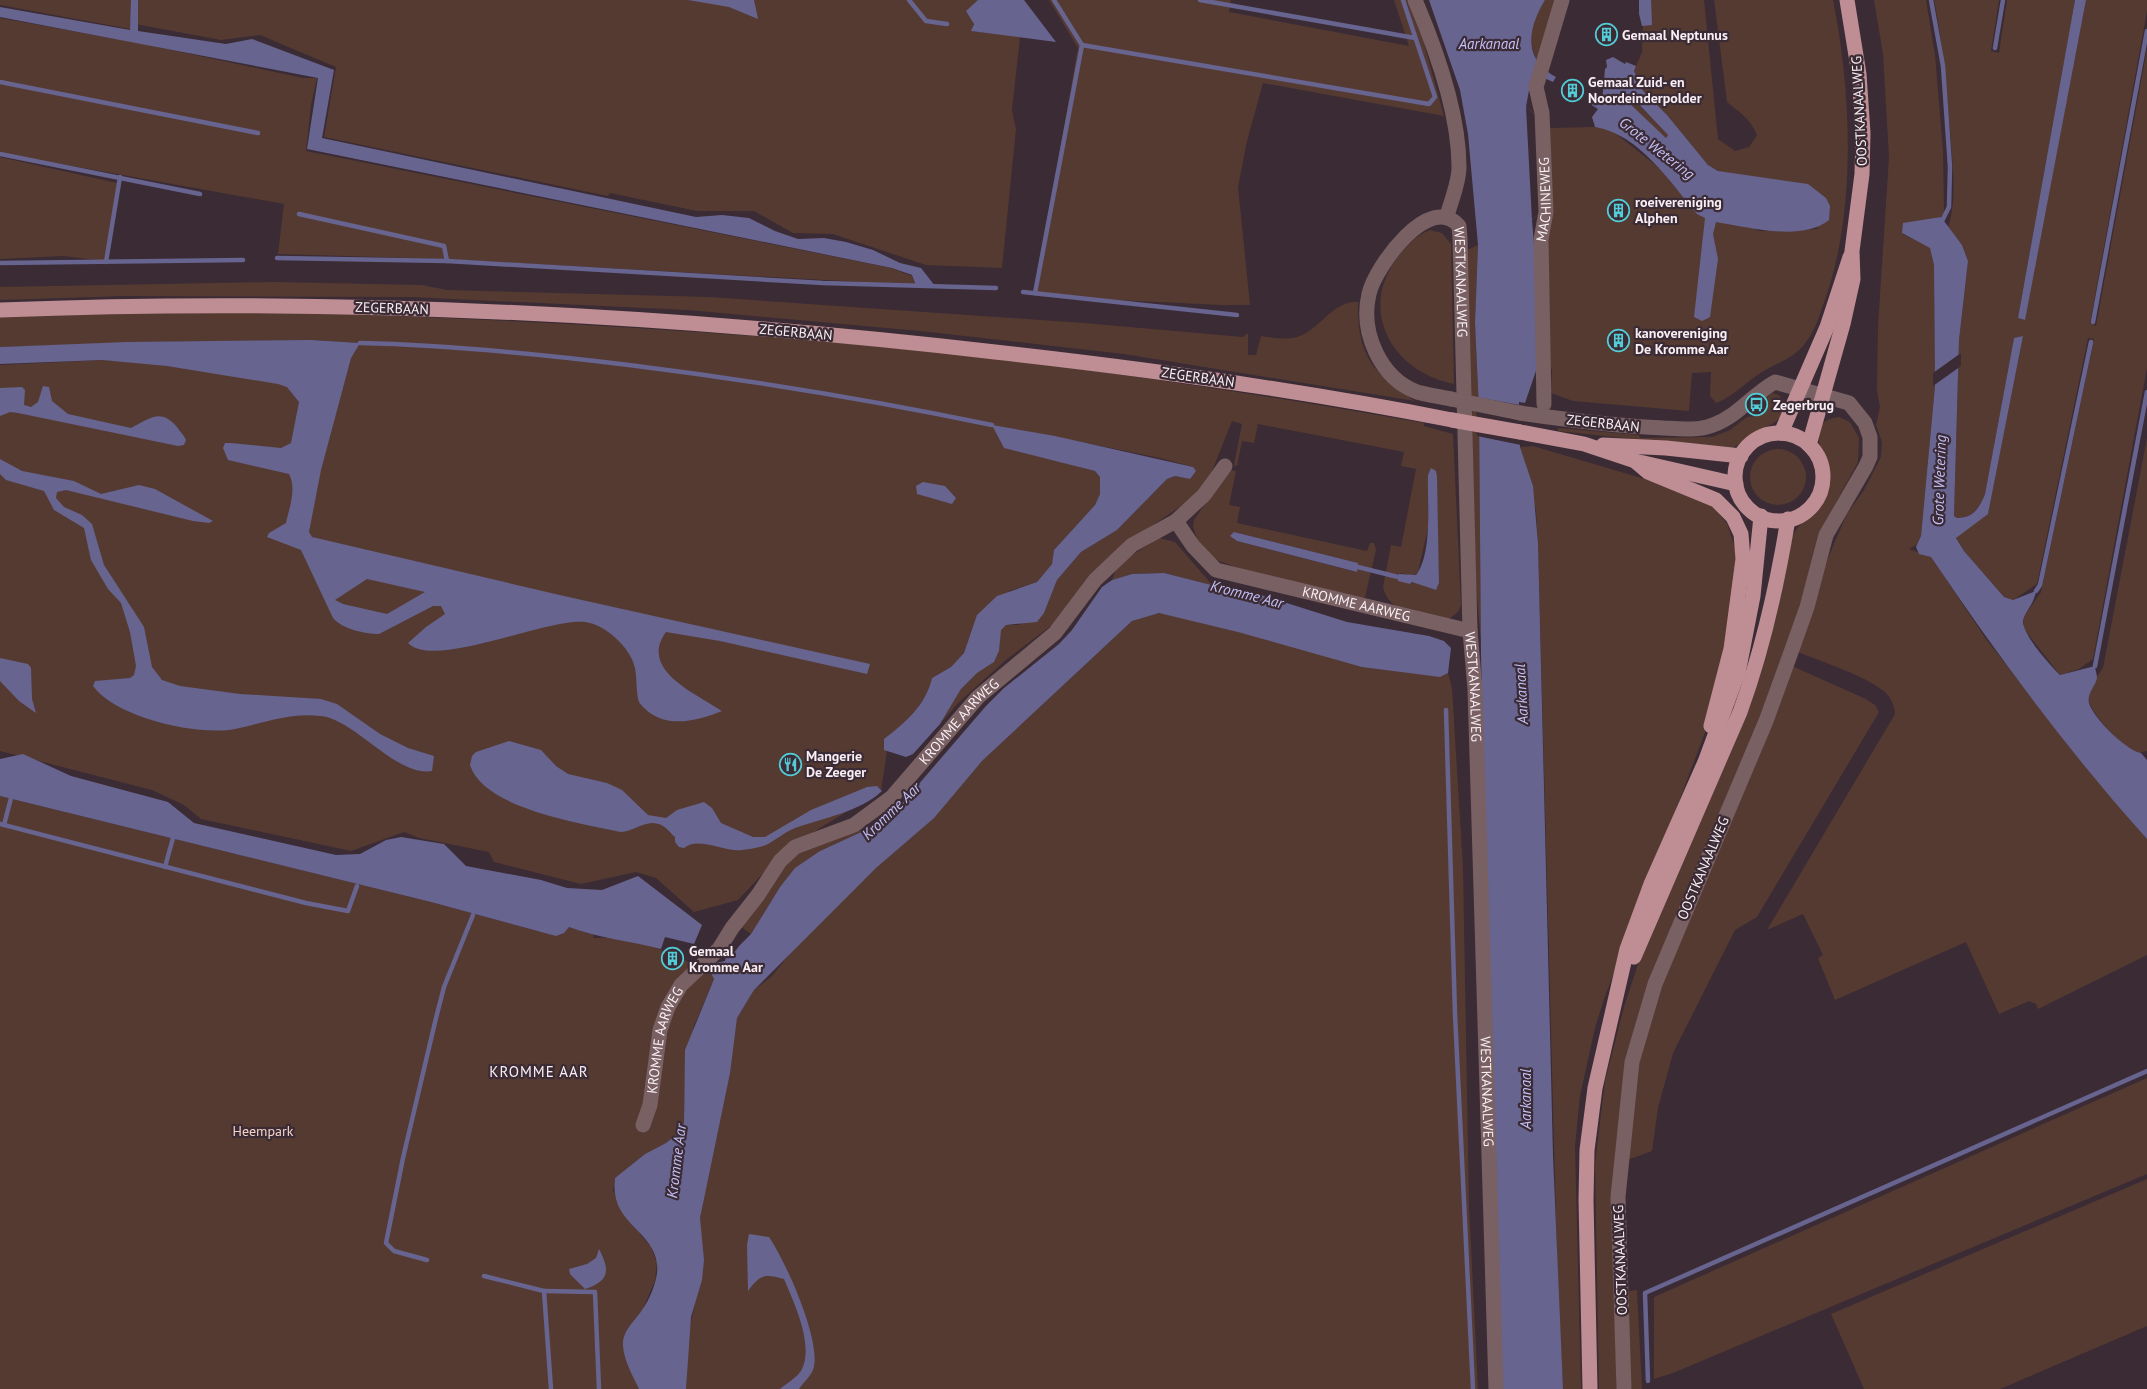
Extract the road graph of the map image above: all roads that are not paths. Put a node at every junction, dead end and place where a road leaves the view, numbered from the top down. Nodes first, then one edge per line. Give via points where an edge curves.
1 (1415, 0) edge
2 (1562, 0) edge
3 (1847, 0) edge
4 (1447, 216) junction
5 (1852, 251) junction
6 (0, 310) edge
7 (1802, 388) junction
8 (1822, 396) junction
9 (1544, 404) dead end
10 (1781, 433) junction
11 (1584, 444) junction
12 (1809, 445) junction
13 (1741, 456) junction
14 (1635, 461) junction
15 (1225, 466) dead end
16 (1736, 484) junction
17 (1761, 516) junction
18 (1788, 519) junction
19 (1176, 521) junction
20 (1470, 631) junction
21 (1705, 762) junction
22 (1615, 1004) junction
23 (643, 1125) dead end
24 (1496, 1389) edge
25 (1590, 1389) edge
26 (1624, 1389) edge

1 - 4 street, WESTKANAALWEG via 1437,59 1456,134 1459,169
2 - 9 street, MACHINEWEG via 1536,87 1542,113 1546,212 1542,239
3 - 5 main road, OOSTKANAALWEG via 1859,74 1863,133 1862,174
4 - 7 street, ZEGERBAAN, bridge via 1424,220 1412,231 1380,270 1369,294 1367,324 1372,345 1382,364 1400,382 1417,392 1520,413 1636,427 1698,428 1726,419 1776,382
4 - 20 street, WESTKANAALWEG via 1459,226 1460,238
5 - 7 main road, OOSTKANAALWEG via 1827,327
5 - 8 main road, OOSTKANAALWEG via 1853,279 1844,324
6 - 11 main road, ZEGERBAAN, bridge via 284,305 669,320 899,341 1127,367 1317,395
7 - 8 street, OOSTKANAALWEG
7 - 10 main road, OOSTKANAALWEG
8 - 12 main road, OOSTKANAALWEG
8 - 26 street, OOSTKANAALWEG via 1849,403 1859,415 1870,438 1870,457 1826,536 1807,606 1773,702 1655,984 1632,1062 1618,1197
10 - 12 main road via 1796,436
10 - 13 main road via 1758,439
11 - 13 main road, ZEGERBAAN
11 - 14 main road, ZEGERBAAN
12 - 18 main road via 1820,462 1823,474 1821,488 1812,506
13 - 16 main road
14 - 16 main road, ZEGERBAAN
14 - 21 main road via 1648,472 1716,500 1733,517 1741,534 1743,559 1731,650 1707,741
15 - 19 street, KROMME AARWEG via 1204,495
16 - 17 main road via 1744,503
17 - 18 main road
17 - 21 main road, OOSTKANAALWEG via 1753,596 1742,657 1727,708
18 - 22 main road, OOSTKANAALWEG via 1775,596 1749,688
19 - 20 street, KROMME AARWEG via 1193,546 1216,570
19 - 23 street, KROMME AARWEG via 1132,545 1095,580 1055,633 978,697 892,797 854,825 795,847 780,861 719,949 682,985 668,1007 660,1030 650,1105
20 - 24 street, WESTKANAALWEG via 1475,689
21 - 22 main road, OOSTKANAALWEG via 1640,911 1627,949
22 - 25 main road, OOSTKANAALWEG via 1595,1088 1587,1150

